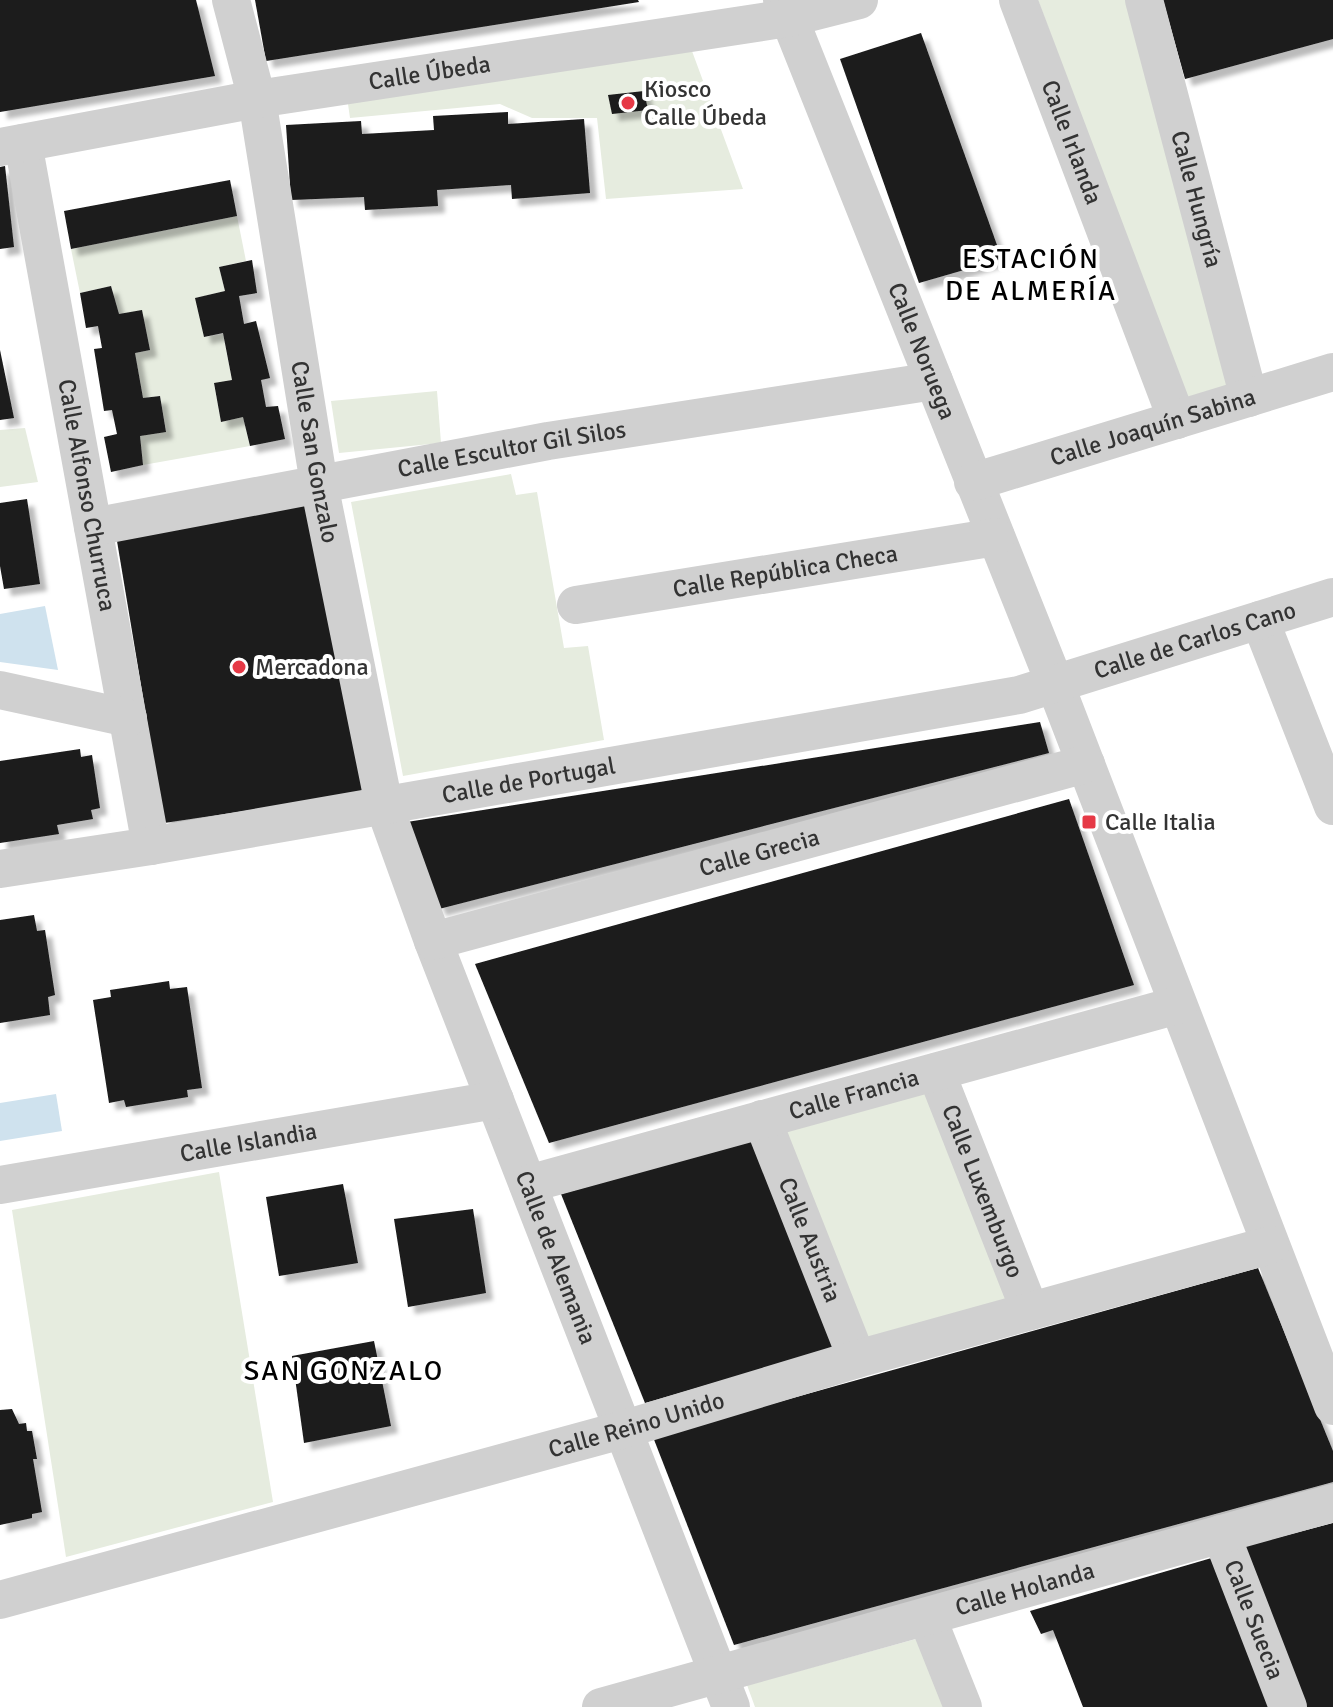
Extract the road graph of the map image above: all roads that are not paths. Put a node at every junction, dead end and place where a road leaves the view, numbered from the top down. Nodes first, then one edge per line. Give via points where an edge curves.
1 (231, 0) edge
2 (859, 0) edge
3 (1018, 0) edge
4 (1144, 0) edge
5 (785, 9) edge
6 (257, 99) junction
7 (12, 145) edge
8 (1333, 372) edge
9 (934, 381) junction
10 (1249, 398) junction
11 (1177, 420) junction
12 (973, 482) junction
13 (319, 484) junction
14 (93, 527) junction
15 (996, 537) junction
16 (1333, 597) edge
17 (576, 605) dead end
18 (1260, 620) junction
19 (1055, 684) junction
20 (0, 690) edge
21 (128, 718) junction
22 (1086, 764) junction
23 (384, 805) junction
24 (1333, 806) edge
25 (151, 846) junction
26 (0, 869) edge
27 (433, 941) junction
28 (1178, 1005) junction
29 (936, 1072) junction
30 (495, 1100) junction
31 (762, 1119) junction
32 (528, 1184) junction
33 (0, 1185) edge
34 (1270, 1245) junction
35 (1030, 1311) junction
36 (857, 1359) junction
37 (1333, 1406) edge
38 (622, 1430) junction
39 (1333, 1503) edge
40 (1221, 1534) junction
41 (0, 1600) edge
42 (927, 1617) junction
43 (725, 1691) edge
44 (601, 1707) edge
45 (963, 1707) edge
46 (1288, 1707) edge

1 - 6 street, Calle San Gonzalo
2 - 5 street, Calle Úbeda
3 - 11 street, Calle Irlanda
4 - 10 street, Calle Hungría
5 - 6 street, Calle Úbeda
5 - 9 street, Calle Noruega
6 - 7 street, Calle Úbeda
6 - 13 street, Calle San Gonzalo
7 - 14 street, Calle Alfonso Churruca
8 - 10 street, Calle Joaquín Sabina
9 - 12 street, Calle Noruega
9 - 13 street, Calle Escultor Gil Silos via 548,441
10 - 11 street, Calle Joaquín Sabina
11 - 12 street, Calle Joaquín Sabina
12 - 15 street, Calle Noruega
13 - 14 street, Calle Escultor Gil Silos
13 - 23 street, Calle San Gonzalo
14 - 21 street, Calle Alfonso Churruca
15 - 17 street, Calle República Checa
15 - 19 street, Calle Noruega
16 - 18 street, Calle de Carlos Cano
18 - 19 street, Calle de Carlos Cano
18 - 24 street
19 - 22 street
19 - 23 street, Calle de Portugal via 1004,698
20 - 21 street
21 - 25 street, Calle Alfonso Churruca
22 - 27 street, Calle Grecia
22 - 28 street
23 - 25 street, Calle de Portugal
23 - 27 street, Calle de Alemania
25 - 26 street, Calle de Portugal
27 - 30 street, Calle de Alemania
28 - 29 street, Calle Francia
28 - 34 street
29 - 31 street, Calle Francia
29 - 35 street, Calle Luxemburgo
30 - 32 street, Calle de Alemania
30 - 33 street, Calle Islandia
31 - 32 street, Calle Francia
31 - 36 street, Calle Austria
32 - 38 street, Calle de Alemania
34 - 35 street, Calle Reino Unido
34 - 37 street
35 - 36 street, Calle Reino Unido
36 - 38 street, Calle Reino Unido
38 - 41 street, Calle Reino Unido
38 - 43 street, Calle de Alemania
39 - 40 street, Calle Holanda
40 - 42 street, Calle Holanda
40 - 46 street, Calle Suecia
42 - 43 street, Calle Holanda
42 - 45 street
43 - 44 street, Calle Holanda

